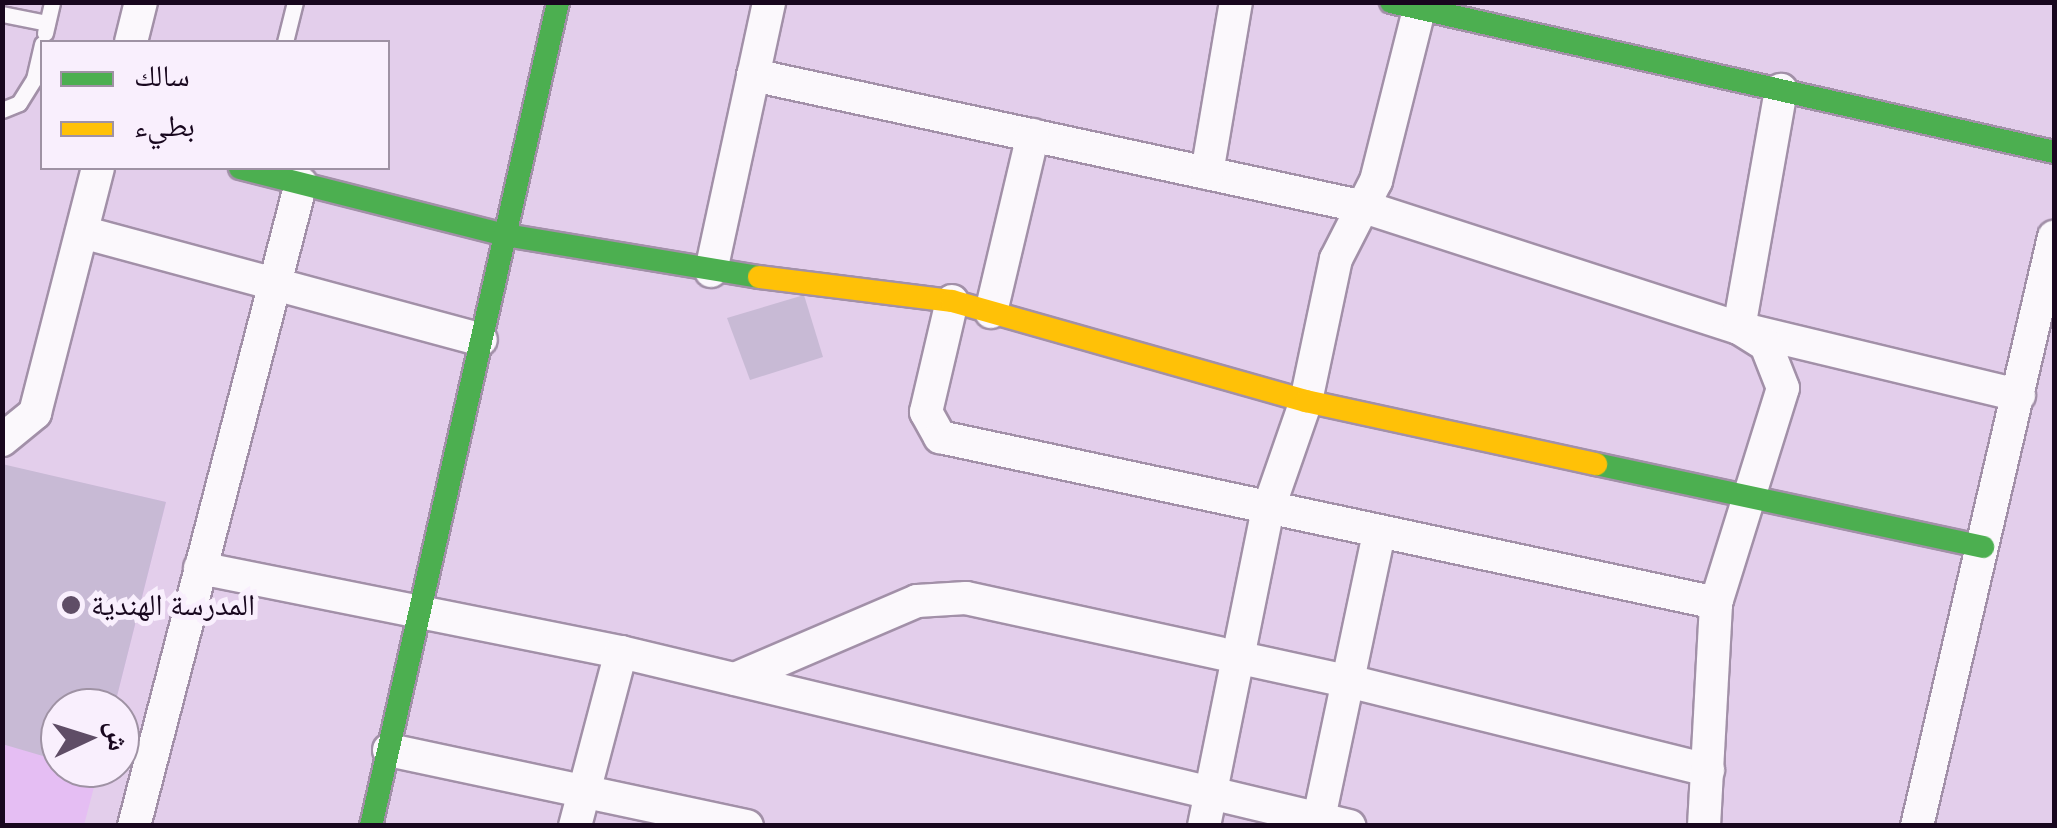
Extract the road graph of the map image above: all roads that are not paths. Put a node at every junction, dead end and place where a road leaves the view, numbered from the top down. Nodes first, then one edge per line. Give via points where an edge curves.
1 (52, 2) edge
2 (141, 2) edge
3 (295, 2) edge
4 (558, 2) edge
5 (769, 2) edge
6 (1236, 2) edge
7 (1410, 5) edge
8 (2, 14) edge
9 (47, 24) junction
10 (44, 40) edge
11 (132, 40) edge
12 (286, 40) edge
13 (40, 55) edge
14 (753, 75) junction
15 (1782, 90) junction
16 (2, 110) edge
17 (1033, 136) junction
18 (2054, 152) edge
19 (98, 170) edge
20 (252, 170) edge
21 (1207, 173) junction
22 (301, 184) junction
23 (1364, 207) junction
24 (82, 232) junction
25 (505, 235) junction
26 (2054, 237) edge
27 (711, 271) junction
28 (275, 284) junction
29 (952, 301) junction
30 (991, 312) junction
31 (1739, 328) junction
32 (481, 340) junction
33 (2019, 395) junction
34 (1306, 401) junction
35 (2, 440) edge
36 (1746, 496) junction
37 (1268, 510) junction
38 (1379, 533) junction
39 (1983, 547) junction
40 (200, 568) junction
41 (1716, 603) junction
42 (418, 614) junction
43 (621, 652) junction
44 (1238, 658) junction
45 (735, 679) junction
46 (1348, 682) junction
47 (388, 750) junction
48 (1708, 770) junction
49 (584, 791) junction
50 (1211, 793) junction
51 (1334, 822) edge
52 (134, 826) edge
53 (371, 826) edge
54 (575, 826) edge
55 (747, 826) edge
56 (1204, 826) edge
57 (1704, 826) edge
58 (1917, 826) edge

1 - 9 lane
2 - 11 street
3 - 12 lane
4 - 25 street
5 - 14 street
6 - 21 street
7 - 15 street
7 - 23 street
8 - 9 lane
9 - 10 lane
13 - 16 lane via 19,103
14 - 17 street
14 - 27 street
15 - 18 street
15 - 31 street
17 - 21 street
17 - 30 street
19 - 24 street
20 - 22 street
21 - 23 street
22 - 25 street
22 - 28 street
23 - 31 street
23 - 34 street via 1336,258
24 - 28 street
24 - 35 street via 34,413
25 - 27 street
25 - 32 street
26 - 33 street
27 - 29 street
28 - 32 street
28 - 40 street
29 - 30 street
29 - 37 street via 926,412 940,436
30 - 34 street
31 - 33 street
31 - 36 street via 1766,345 1784,388
32 - 42 street
33 - 39 street
34 - 36 street
34 - 37 street
36 - 39 street
36 - 41 street
37 - 38 street
37 - 44 street
38 - 41 street
38 - 46 street
39 - 58 street
40 - 42 street
40 - 52 street
41 - 48 street
42 - 43 street
42 - 47 street
43 - 45 street
43 - 49 street
44 - 45 street via 940,597
44 - 46 street
44 - 50 street
45 - 50 street
46 - 48 street
46 - 51 street
47 - 49 street
47 - 53 street
48 - 57 street
49 - 54 street
49 - 55 street
50 - 51 street
50 - 56 street

